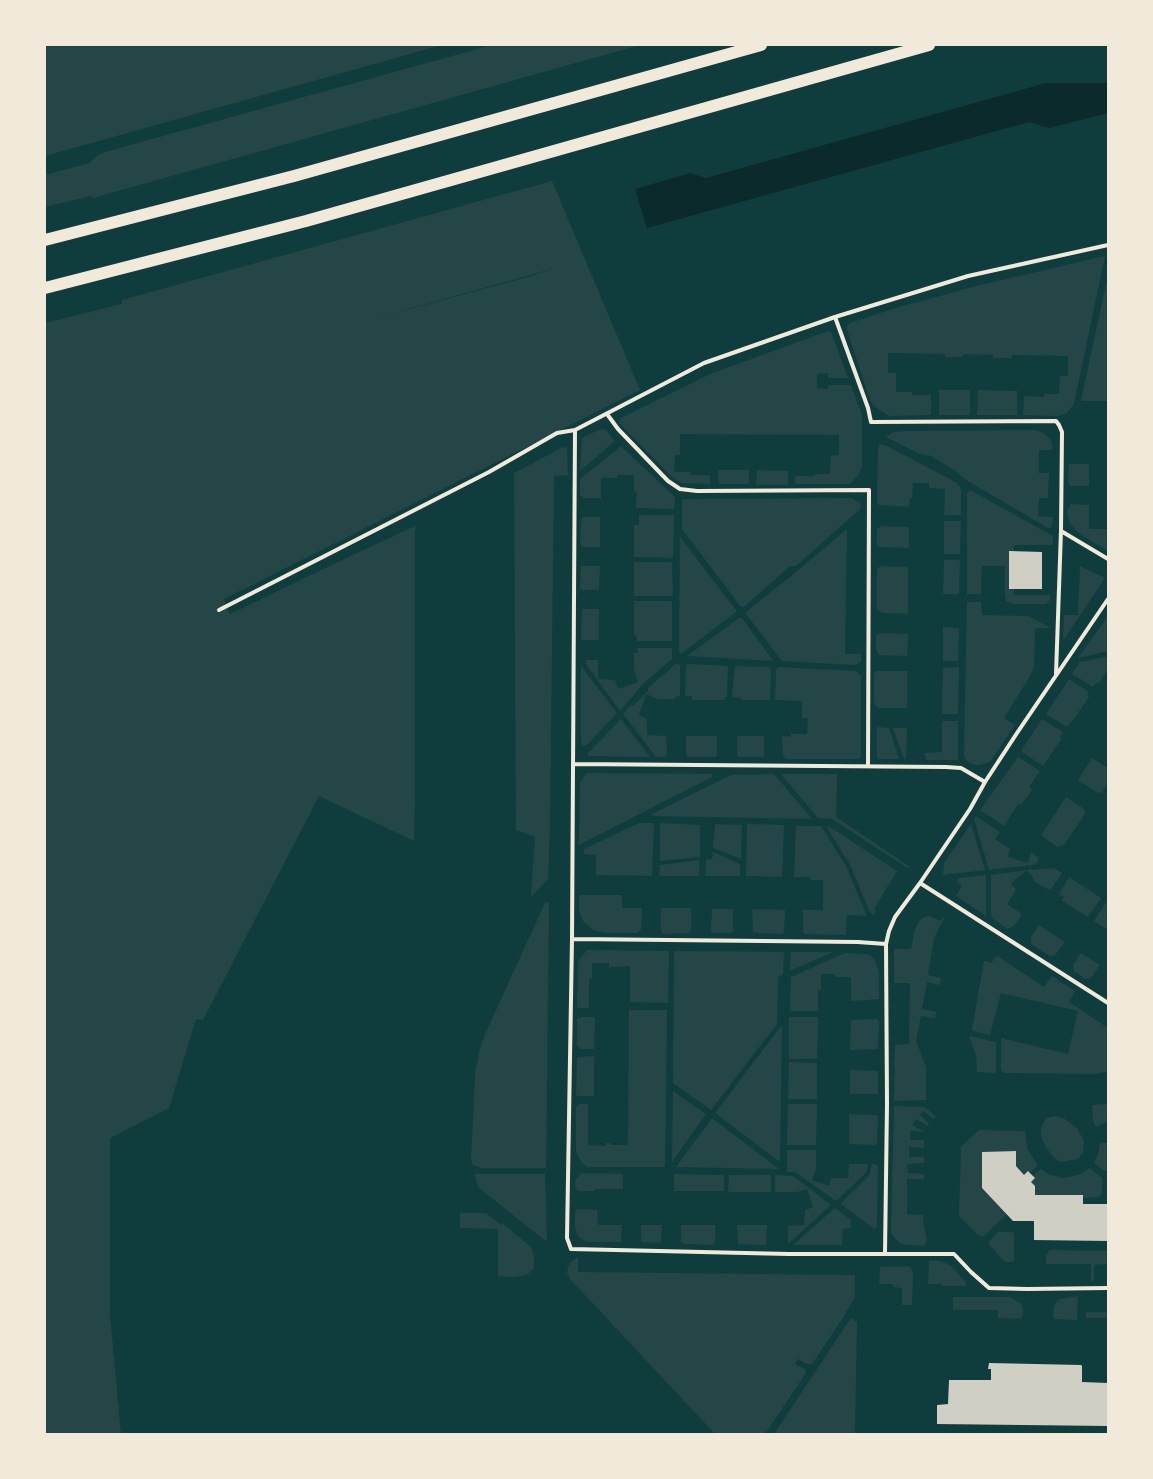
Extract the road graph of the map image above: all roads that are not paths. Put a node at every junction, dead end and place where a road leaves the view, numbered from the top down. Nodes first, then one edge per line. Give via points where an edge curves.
1 (761, 45) edge
2 (929, 45) edge
3 (45, 240) edge
4 (1108, 245) edge
5 (45, 288) edge
6 (835, 317) junction
7 (607, 414) junction
8 (575, 430) junction
9 (1061, 531) junction
10 (1108, 559) edge
11 (1108, 599) edge
12 (219, 610) dead end
13 (1056, 675) junction
14 (573, 764) junction
15 (868, 765) junction
16 (985, 782) junction
17 (920, 883) junction
18 (572, 939) junction
19 (886, 944) junction
20 (1108, 1003) edge
21 (885, 1253) junction
22 (1108, 1288) edge

1 - 3 highway via 294,176
2 - 5 highway via 314,218
4 - 6 street via 968,276
6 - 7 street via 704,363
6 - 9 street via 871,422 1056,421 1062,432
7 - 8 street
7 - 15 street via 618,429 680,489 869,490
8 - 12 street via 557,433 489,472
8 - 14 street
9 - 10 street
9 - 13 street
11 - 13 street
13 - 16 street
14 - 15 street
14 - 18 street
15 - 16 street via 961,768
16 - 17 street
17 - 19 street via 895,917
17 - 20 street
18 - 19 street
18 - 21 street via 567,1238 571,1249 789,1254
19 - 21 street
21 - 22 street via 954,1254 989,1288

